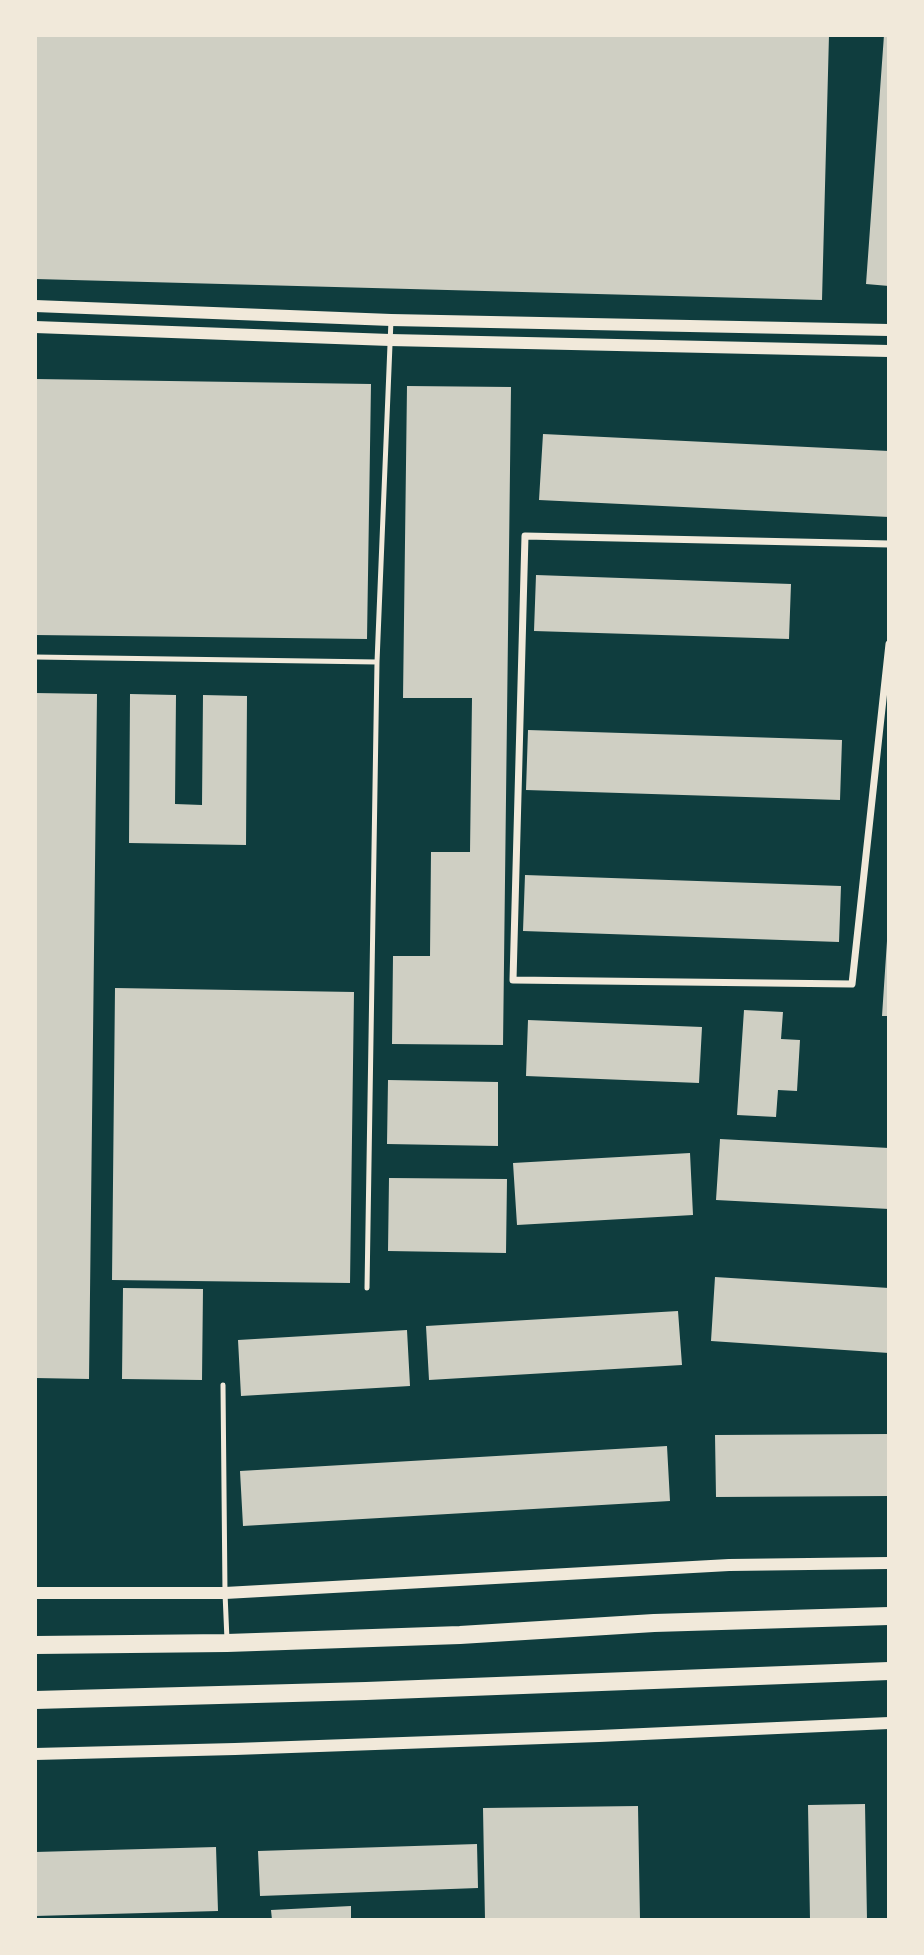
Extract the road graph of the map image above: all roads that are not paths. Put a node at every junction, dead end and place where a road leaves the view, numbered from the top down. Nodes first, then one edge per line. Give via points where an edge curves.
1 (35, 306) edge
2 (391, 320) junction
3 (35, 327) edge
4 (889, 330) edge
5 (390, 340) junction
6 (889, 351) edge
7 (889, 544) edge
8 (889, 644) edge
9 (35, 657) edge
10 (377, 662) junction
11 (367, 1289) dead end
12 (223, 1385) dead end
13 (889, 1563) edge
14 (35, 1592) edge
15 (225, 1593) junction
16 (889, 1616) edge
17 (227, 1643) junction
18 (35, 1645) edge
19 (889, 1671) edge
20 (35, 1700) edge
21 (889, 1723) edge
22 (35, 1754) edge

1 - 2 street
2 - 4 street
2 - 5 lane
3 - 5 street
5 - 6 street
5 - 10 lane
7 - 8 street via 525,536 513,980 852,985
9 - 10 lane
10 - 11 lane
12 - 15 lane
13 - 15 street via 729,1565
14 - 15 street
15 - 17 lane
16 - 17 main road
17 - 18 main road
19 - 20 main road
21 - 22 street

